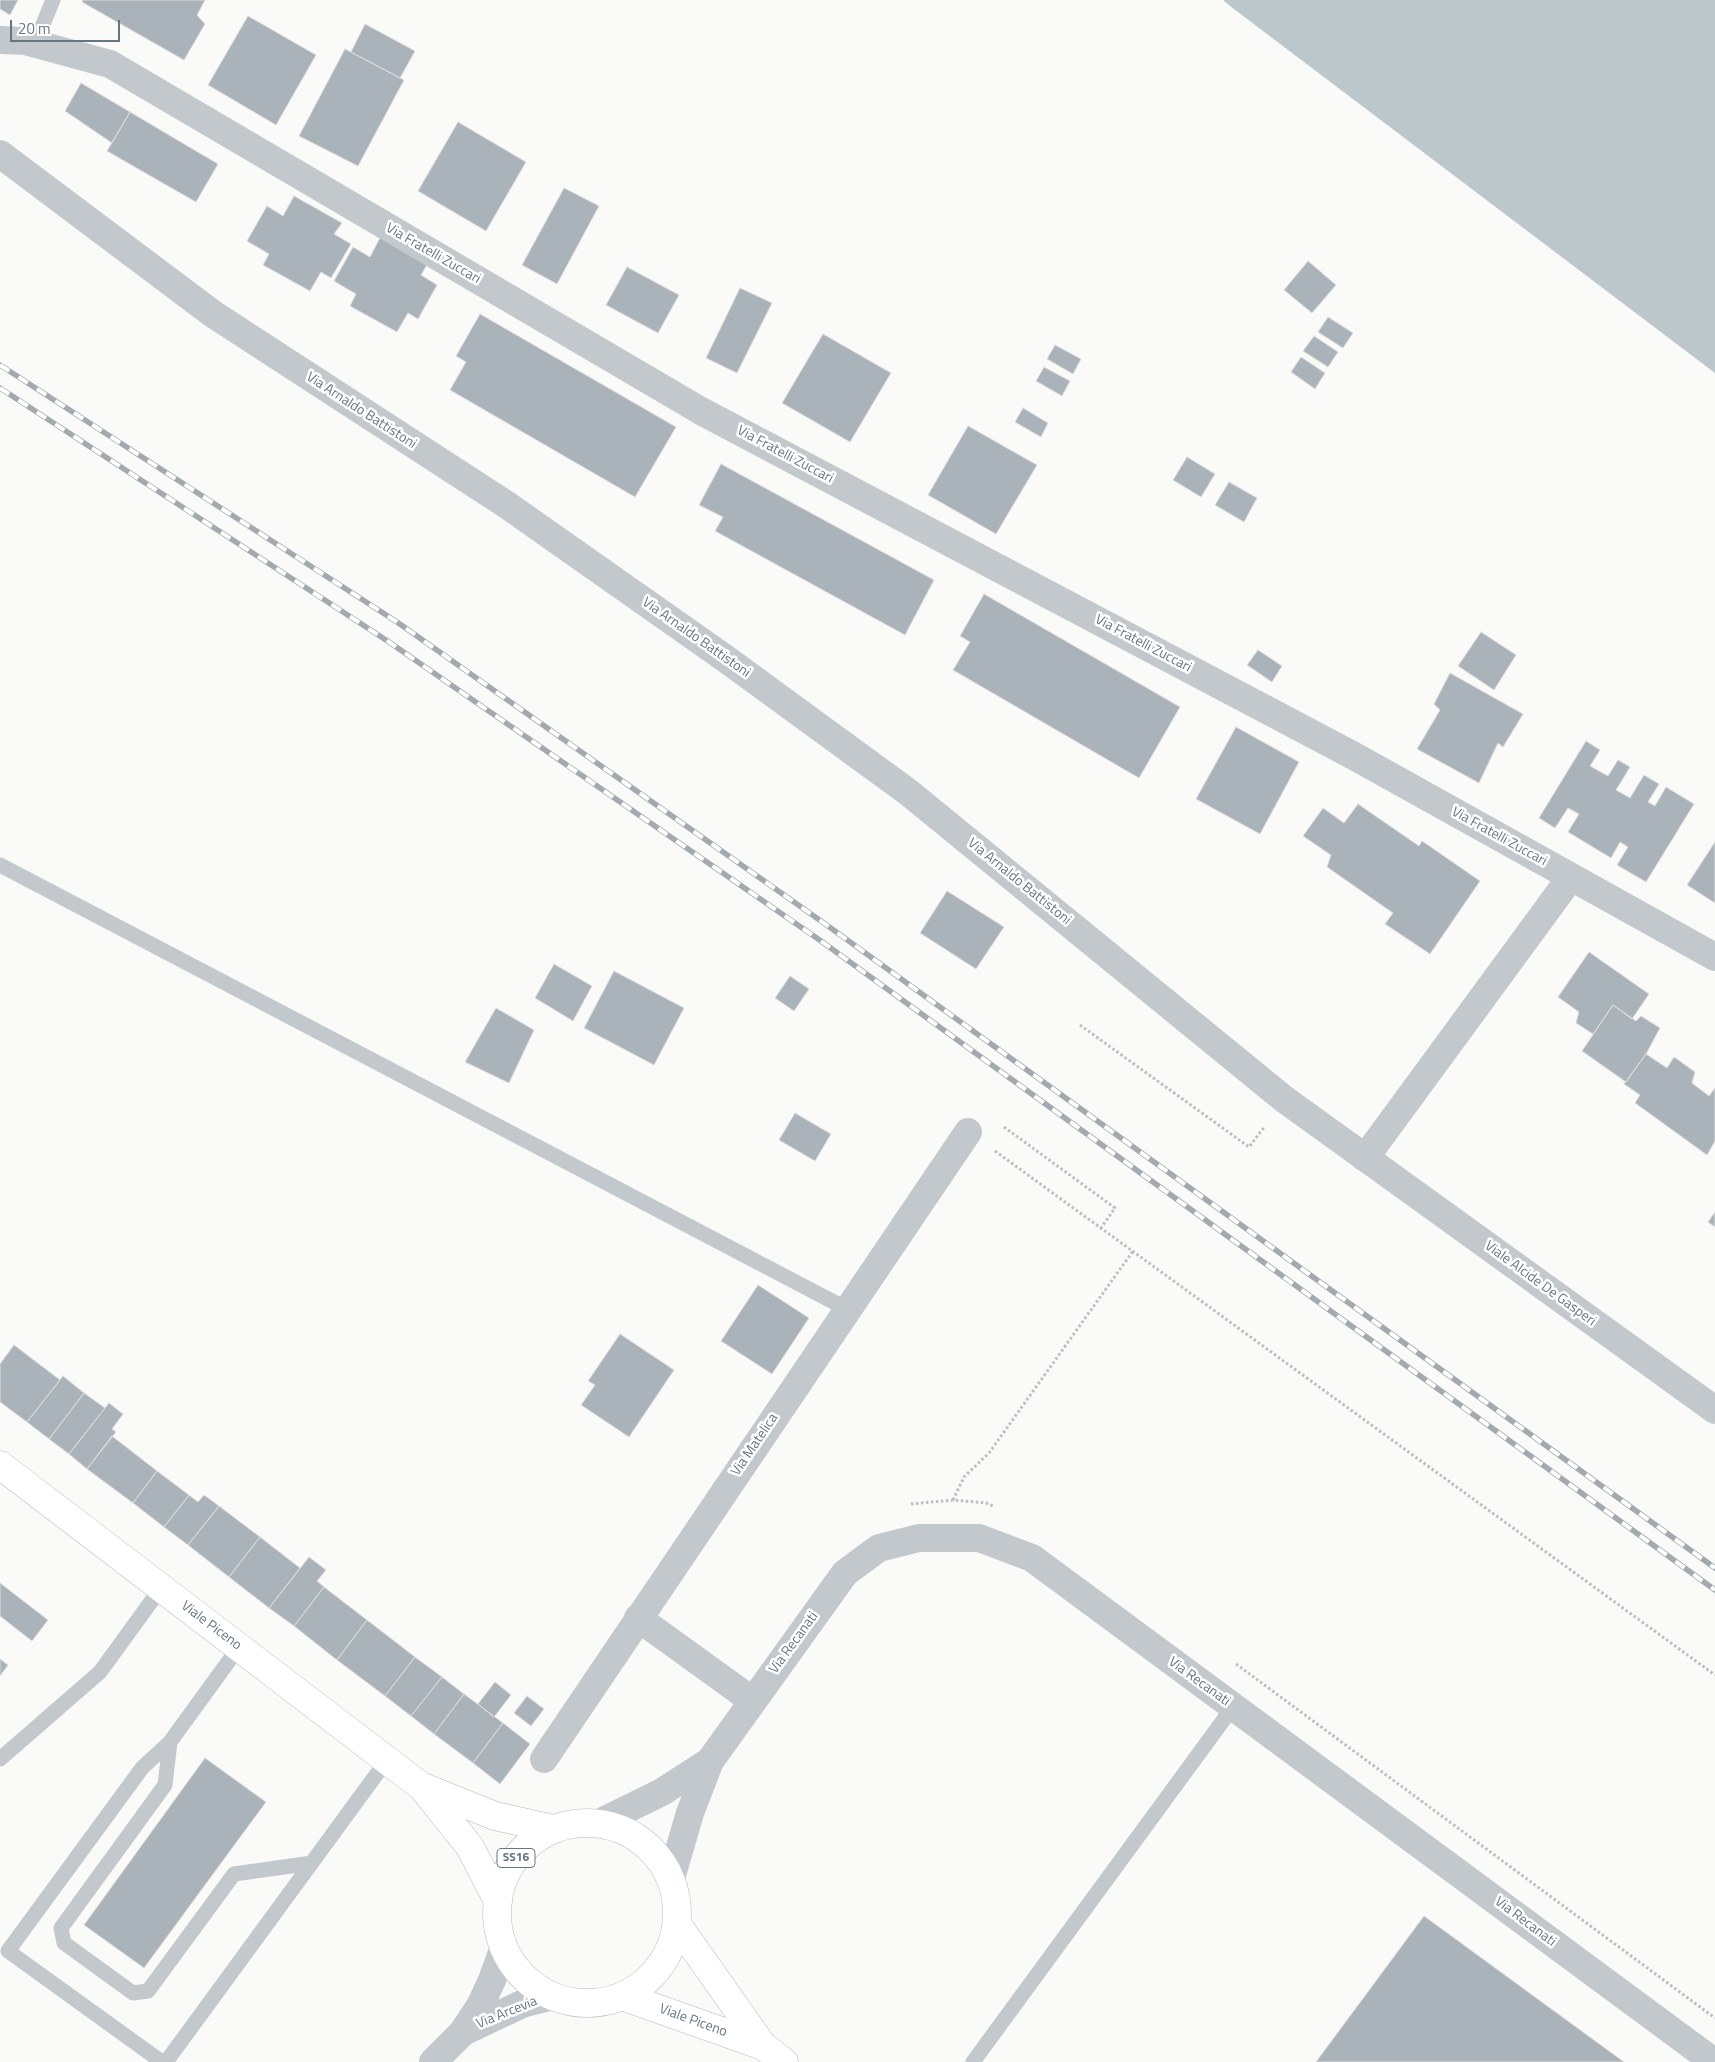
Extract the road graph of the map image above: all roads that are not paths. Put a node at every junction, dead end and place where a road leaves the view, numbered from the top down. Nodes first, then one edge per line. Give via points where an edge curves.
1 (53, 0) edge
2 (0, 40) edge
3 (35, 44) junction
4 (0, 154) edge
5 (0, 865) edge
6 (1571, 878) junction
7 (1715, 957) edge
8 (968, 1132) road end
9 (1365, 1158) junction
10 (847, 1309) junction
11 (1715, 1410) edge
12 (0, 1464) edge
13 (162, 1588) junction
14 (638, 1618) junction
15 (239, 1647) junction
16 (753, 1701) junction
17 (1233, 1707) junction
18 (170, 1742) junction
19 (0, 1759) edge
20 (544, 1759) dead end
21 (387, 1760) junction
22 (710, 1761) junction
23 (422, 1787) junction
24 (599, 1823) junction
25 (553, 1829) junction
26 (312, 1863) junction
27 (671, 1878) junction
28 (498, 1901) junction
29 (677, 1924) junction
30 (504, 1947) junction
31 (553, 1996) junction
32 (622, 1996) junction
33 (462, 2033) junction
34 (774, 2054) edge
35 (162, 2062) edge
36 (166, 2062) edge
37 (433, 2062) edge
38 (973, 2062) edge
39 (1714, 2062) edge

1 - 3 lane
2 - 3 street, Via Fratelli Zuccari
3 - 6 street, Via Fratelli Zuccari via 110,64 701,411 1354,756
4 - 9 street, Via Arnaldo Battistoni via 213,314 507,505 726,658 892,780 1284,1100
5 - 10 lane
6 - 7 street, Via Fratelli Zuccari
6 - 9 street
8 - 10 street, Via Matelica
9 - 11 street, Viale Alcide De Gasperi
10 - 14 street, Via Matelica
12 - 13 main road, Viale Piceno / SS16
13 - 15 main road, Viale Piceno / SS16
13 - 19 lane via 100,1672
14 - 16 street
14 - 20 street, Via Matelica
15 - 18 lane
15 - 21 main road, Viale Piceno / SS16
16 - 17 street, Via Recanati via 845,1573 879,1548 919,1538 979,1538 1032,1558
16 - 22 street, Via Recanati
17 - 38 lane
17 - 39 street, Via Recanati
18 - 26 lane via 165,1786 61,1928 64,1943 133,1993 148,1991 234,1874
18 - 35 lane via 142,1768 8,1951
21 - 23 main road, Viale Piceno / SS16
21 - 26 lane
22 - 24 street, Via Recanati via 662,1792
22 - 27 street, Via Recanati via 690,1813
23 - 25 main road, Viale Piceno / SS16 via 495,1816
23 - 28 main road, Viale Piceno / SS16 via 470,1847
24 - 25 main road, Viale Piceno / SS16 via 575,1823
24 - 27 main road, Viale Piceno / SS16 via 622,1829 643,1841
25 - 28 main road, Viale Piceno / SS16 via 532,1841 515,1858 504,1878
26 - 36 lane
27 - 29 main road, Viale Piceno / SS16 via 677,1900
28 - 30 main road, Viale Piceno / SS16 via 498,1924
29 - 32 main road, Viale Piceno / SS16 via 671,1947 659,1967 643,1984
29 - 34 main road, Viale Piceno
30 - 31 main road, Viale Piceno / SS16 via 515,1967 532,1984
30 - 33 street, Via Arcevia via 480,2006
31 - 32 main road, Viale Piceno / SS16 via 576,2002 600,2002
31 - 33 street, Via Arcevia via 522,2004
32 - 34 main road, Viale Piceno
33 - 37 street, Via Arcevia

